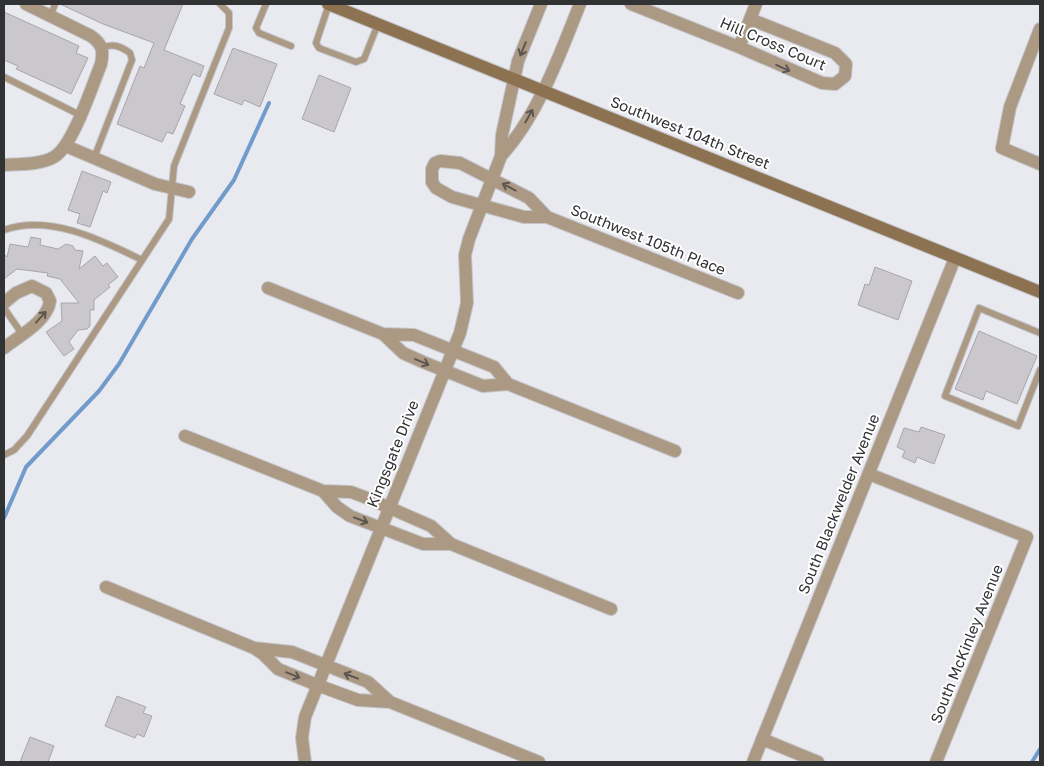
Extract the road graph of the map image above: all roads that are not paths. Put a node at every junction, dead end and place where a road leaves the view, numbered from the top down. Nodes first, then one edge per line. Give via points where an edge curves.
1 (26, 4) edge
2 (220, 4) edge
3 (266, 4) edge
4 (329, 4) edge
5 (541, 4) edge
6 (580, 4) edge
7 (631, 4) edge
8 (756, 4) edge
9 (53, 9) edge
10 (750, 19) junction
11 (378, 24) junction
12 (1040, 29) edge
13 (292, 46) dead end
14 (739, 46) junction
15 (102, 48) junction
16 (4, 78) edge
17 (514, 79) junction
18 (542, 90) junction
19 (80, 116) junction
20 (66, 146) junction
21 (501, 156) junction
22 (94, 158) junction
23 (1040, 164) edge
24 (4, 165) edge
25 (492, 179) junction
26 (171, 188) junction
27 (189, 192) dead end
28 (482, 204) junction
29 (547, 217) junction
30 (4, 230) edge
31 (956, 258) junction
32 (142, 260) junction
33 (268, 288) dead end
34 (1040, 292) edge
35 (738, 293) dead end
36 (4, 303) edge
37 (4, 308) edge
38 (1040, 333) edge
39 (22, 334) junction
40 (383, 334) junction
41 (4, 347) edge
42 (452, 351) junction
43 (444, 370) junction
44 (1040, 370) edge
45 (508, 384) junction
46 (185, 436) dead end
47 (675, 451) dead end
48 (4, 455) edge
49 (869, 474) junction
50 (323, 491) junction
51 (389, 507) junction
52 (381, 528) junction
53 (451, 544) junction
54 (106, 587) dead end
55 (611, 609) dead end
56 (254, 648) junction
57 (325, 665) junction
58 (317, 685) junction
59 (390, 702) junction
60 (762, 740) junction
61 (305, 762) edge
62 (539, 762) edge
63 (753, 762) edge
64 (818, 762) edge
65 (936, 762) edge

1 - 9 street
2 - 26 lane via 229,13 229,28 176,162
3 - 13 lane via 256,28 259,33
4 - 11 main road, Southwest 104th Street
4 - 11 lane via 316,43 319,48 356,62 364,58
5 -> 17 street, Kingsgate Drive
6 - 18 street, Kingsgate Drive
7 - 14 street, Hill Cross Court
8 - 10 street
9 - 15 street via 91,36
10 - 14 street
14 -> 10 street, Hill Cross Court via 829,85 841,82 845,76 846,64 835,53
11 - 17 main road, Southwest 104th Street
12 - 23 street via 1010,107 1002,148
15 - 19 street via 101,64
15 - 22 lane via 121,47 130,53 132,60
16 - 19 lane
17 - 18 main road, Southwest 104th Street
17 - 21 street, Kingsgate Drive via 502,135
21 -> 18 street, Kingsgate Drive via 515,141
18 - 31 main road, Southwest 104th Street
19 - 20 street
20 - 22 street
20 - 24 street via 55,157 42,162
21 - 25 street, Kingsgate Drive
22 - 26 street
25 - 28 street, Kingsgate Drive
25 - 28 street, Southwest 105th Place via 452,161 440,161 432,169 432,182 443,192
29 -> 25 street, Southwest 105th Place via 529,198
26 - 27 street
26 - 32 lane via 168,219
28 - 29 street, Southwest 105th Place via 524,217
28 - 42 street, Kingsgate Drive via 466,256 467,303
29 - 35 street, Southwest 105th Place
30 - 32 lane via 31,225 59,227
31 - 34 main road, Southwest 104th Street
31 - 49 street, South Blackwelder Avenue
32 - 48 lane via 27,436 14,450
33 - 40 street
39 -> 36 street via 46,313 49,296 32,286
37 - 39 lane
38 - 44 lane via 979,308 945,396 1018,426
39 - 41 street
40 - 42 street via 414,336
40 -> 43 street via 402,354
42 - 43 street, Kingsgate Drive
42 - 45 street via 494,367
43 - 45 street via 484,386
43 - 51 street, Kingsgate Drive
45 - 47 street
46 - 50 street
49 - 60 street, South Blackwelder Avenue
49 - 65 street, South McKinley Avenue via 1027,537
50 - 51 street via 351,492
50 -> 52 street via 342,511
51 - 52 street, Kingsgate Drive
51 - 53 street via 431,526
52 - 53 street via 423,544
52 - 57 street, Kingsgate Drive
53 - 55 street
54 - 56 street
56 - 57 street via 285,650
56 -> 58 street via 278,670
57 - 58 street, Kingsgate Drive
59 -> 57 street via 368,682
58 - 59 street via 358,700
58 - 61 street, Kingsgate Drive via 303,727
59 - 62 street
60 - 63 street, South Blackwelder Avenue
60 - 64 street

